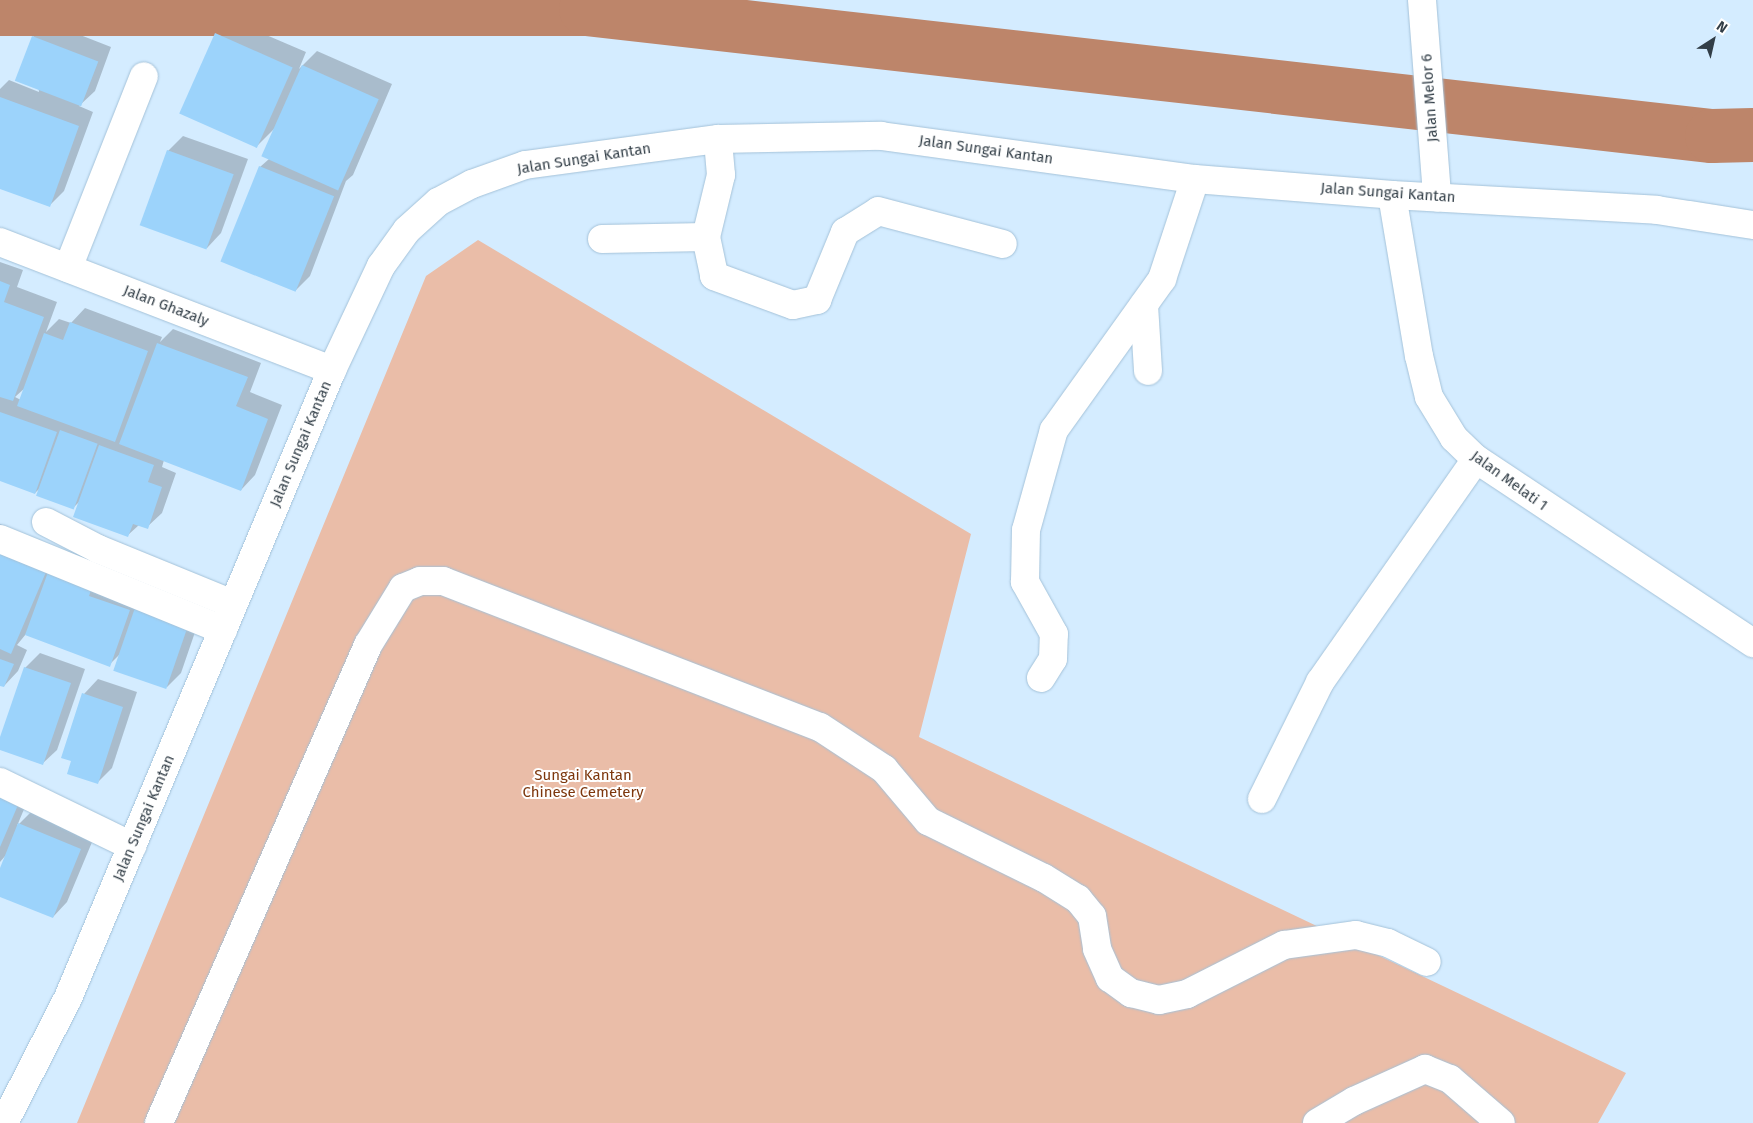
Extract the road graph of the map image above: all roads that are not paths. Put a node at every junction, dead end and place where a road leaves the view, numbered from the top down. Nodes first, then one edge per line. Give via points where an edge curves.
1 (1422, 0) edge
2 (144, 76) dead end
3 (718, 139) junction
4 (1195, 179) junction
5 (1392, 195) junction
6 (1437, 196) junction
7 (1753, 225) edge
8 (706, 237) junction
9 (602, 239) dead end
10 (0, 242) edge
11 (1003, 244) dead end
12 (68, 268) junction
13 (1144, 305) junction
14 (332, 370) junction
15 (1148, 371) dead end
16 (1476, 459) junction
17 (46, 522) dead end
18 (0, 539) edge
19 (233, 604) junction
20 (222, 630) junction
21 (1753, 643) edge
22 (1041, 678) dead end
23 (0, 782) edge
24 (1262, 799) dead end
25 (132, 846) junction
26 (1427, 962) dead end
27 (4, 1123) edge
28 (160, 1123) edge
29 (1317, 1123) edge
30 (1502, 1123) edge

1 - 6 street, Jalan Melor 6
2 - 12 street
3 - 4 street, Jalan Sungai Kantan via 881,136
3 - 8 street via 722,175
3 - 14 street, Jalan Sungai Kantan via 525,165 472,184 438,202 406,230 381,266
4 - 5 street, Jalan Sungai Kantan
4 - 13 street via 1162,279
5 - 6 street, Jalan Sungai Kantan
5 - 16 street, Jalan Melati 1 via 1429,397 1454,438
6 - 7 street, Jalan Sungai Kantan via 1657,210
8 - 9 street
8 - 11 street via 714,276 793,305 817,300 844,232 878,211
10 - 12 street, Jalan Ghazaly
12 - 14 street, Jalan Ghazaly
13 - 15 street
13 - 22 street via 1054,430 1026,530 1025,582 1054,634 1053,659
14 - 19 street, Jalan Sungai Kantan
16 - 21 street, Jalan Melati 1
16 - 24 street via 1320,682
17 - 19 street via 98,549
18 - 20 street
19 - 20 street, Jalan Sungai Kantan
20 - 25 street, Jalan Sungai Kantan
23 - 25 street
25 - 27 street, Jalan Sungai Kantan via 68,998
26 - 28 street via 1388,943 1356,935 1284,945 1187,994 1159,1000 1131,993 1110,978 1097,949 1092,916 1078,900 1036,873 928,821 884,769 820,727 443,581 420,580 404,588 368,645
29 - 30 street via 1354,1101 1425,1069 1450,1078

